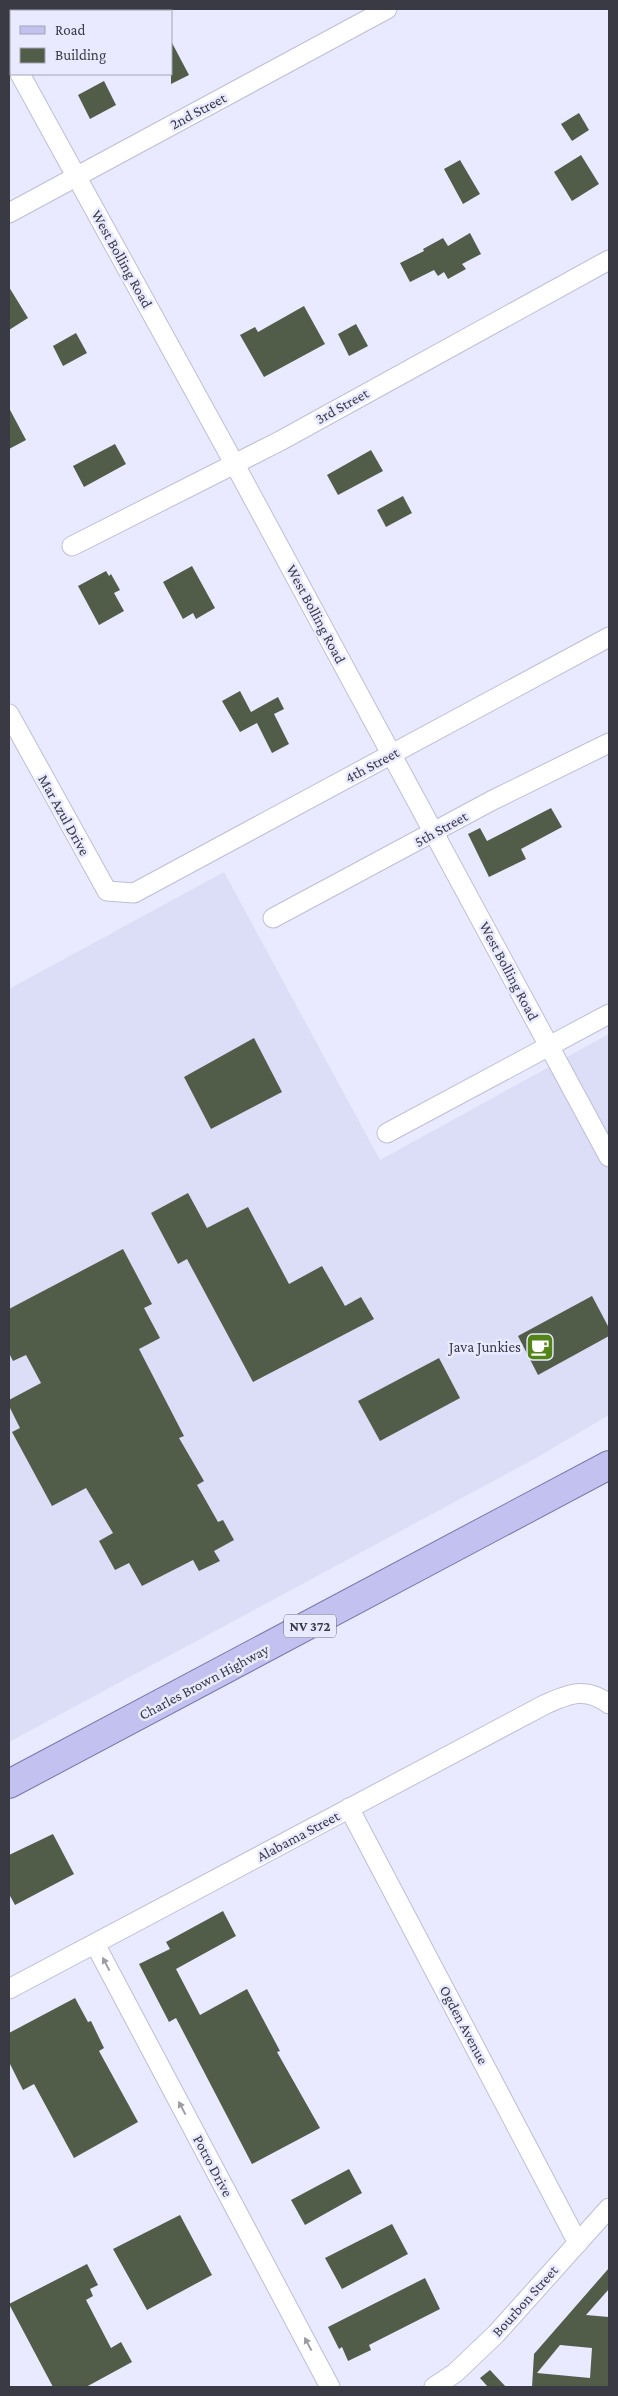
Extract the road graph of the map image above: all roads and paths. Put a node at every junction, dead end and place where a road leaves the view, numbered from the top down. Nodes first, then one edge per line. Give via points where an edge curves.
1 (388, 9) edge
2 (21, 75) edge
3 (76, 177) junction
4 (9, 214) edge
5 (609, 260) edge
6 (234, 463) junction
7 (72, 546) dead end
8 (609, 637) edge
9 (9, 714) edge
10 (609, 743) edge
11 (392, 754) junction
12 (435, 833) junction
13 (134, 893) joint
14 (273, 918) dead end
15 (609, 1014) edge
16 (550, 1046) junction
17 (388, 1134) dead end
18 (609, 1157) edge
19 (609, 1465) edge
20 (609, 1704) edge
21 (9, 1784) edge
22 (350, 1808) junction
23 (95, 1944) junction
24 (9, 1990) edge
25 (609, 2208) edge
26 (578, 2243) junction
27 (330, 2387) edge
28 (434, 2387) edge

1 - 3 street, 2nd Street
2 - 3 street, West Bolling Road
3 - 4 street, 2nd Street
3 - 6 street, West Bolling Road
5 - 6 street, 3rd Street via 280,441
6 - 7 street, 3rd Street
6 - 11 street, West Bolling Road
8 - 11 street, 4th Street
9 - 13 street, Mar Azul Drive via 107,891
10 - 12 street, 5th Street via 491,801
11 - 12 street, West Bolling Road
11 - 13 street, 4th Street
12 - 14 street, 5th Street
12 - 16 street, West Bolling Road
15 - 16 street
16 - 17 street
16 - 18 street, West Bolling Road
19 - 21 main road, Charles Brown Highway / NV 372
20 - 22 street, Alabama Street via 590,1693 569,1694
22 - 23 street, Alabama Street
22 - 26 street, Ogden Avenue
23 - 24 street, Alabama Street
27 -> 23 street, Potro Drive
25 - 26 street, Bourbon Street
26 - 28 street, Bourbon Street via 496,2334 456,2373

